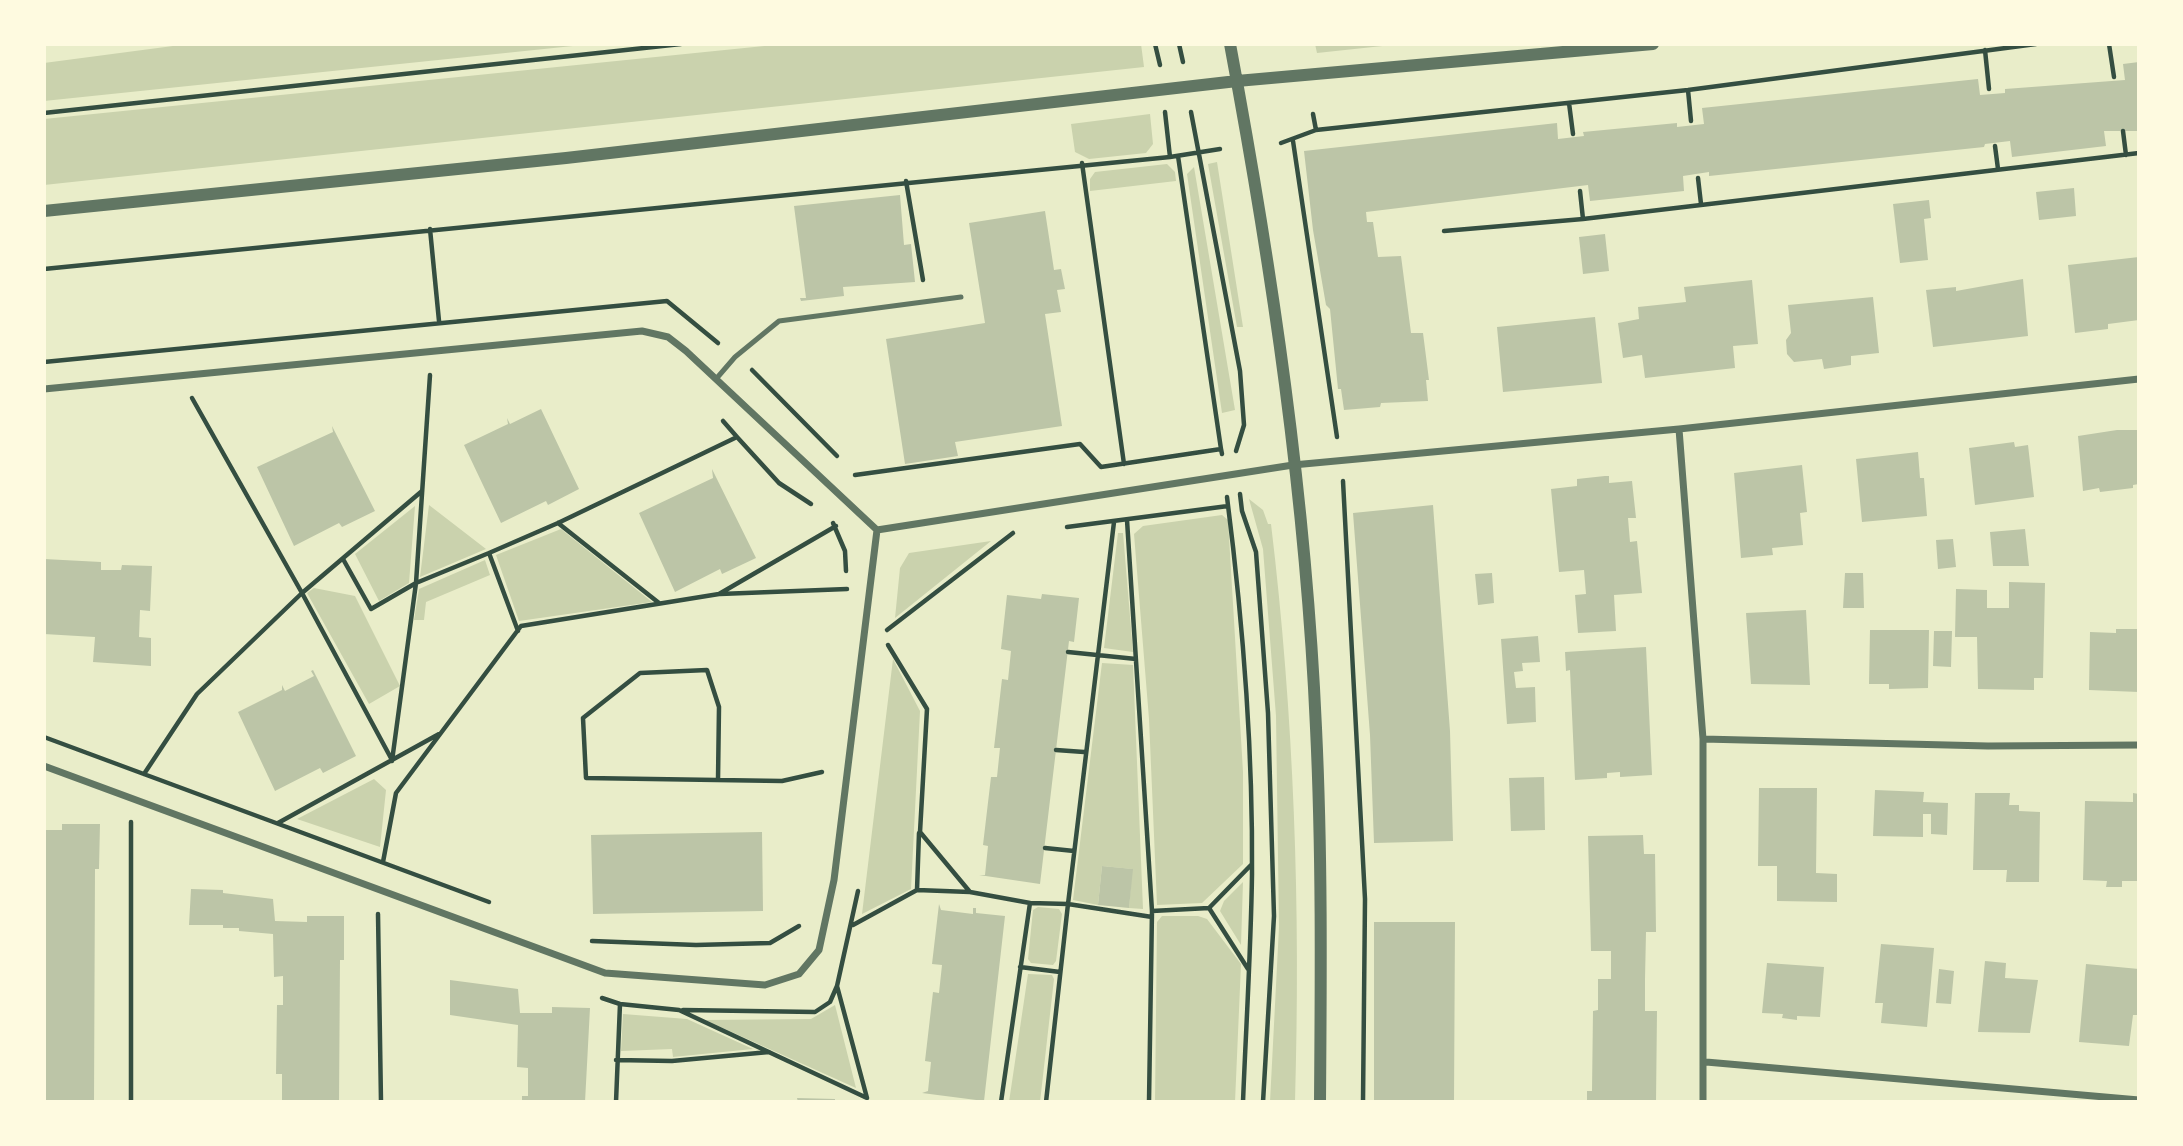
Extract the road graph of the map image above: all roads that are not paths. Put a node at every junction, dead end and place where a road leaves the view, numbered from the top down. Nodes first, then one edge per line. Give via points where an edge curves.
1 (1230, 44) edge
2 (1653, 44) edge
3 (1237, 81) junction
4 (44, 211) edge
5 (961, 297) dead end
6 (2139, 379) edge
7 (715, 380) junction
8 (44, 390) edge
9 (1679, 429) junction
10 (1293, 465) junction
11 (877, 530) junction
12 (1703, 739) junction
13 (2139, 745) edge
14 (44, 766) edge
15 (1706, 1062) junction
16 (2139, 1100) edge
17 (1320, 1102) edge
18 (1703, 1102) edge

1 - 3 street
2 - 3 street
3 - 4 street via 566,158
3 - 10 street
5 - 7 lane via 779,321
6 - 9 street
7 - 8 street via 668,337 642,331
7 - 11 street
9 - 10 street
9 - 12 street
10 - 11 street
10 - 17 street via 1316,727
11 - 14 street via 834,880 819,950 799,974 765,985 605,973
12 - 13 street
12 - 15 street
15 - 16 street
15 - 18 street

